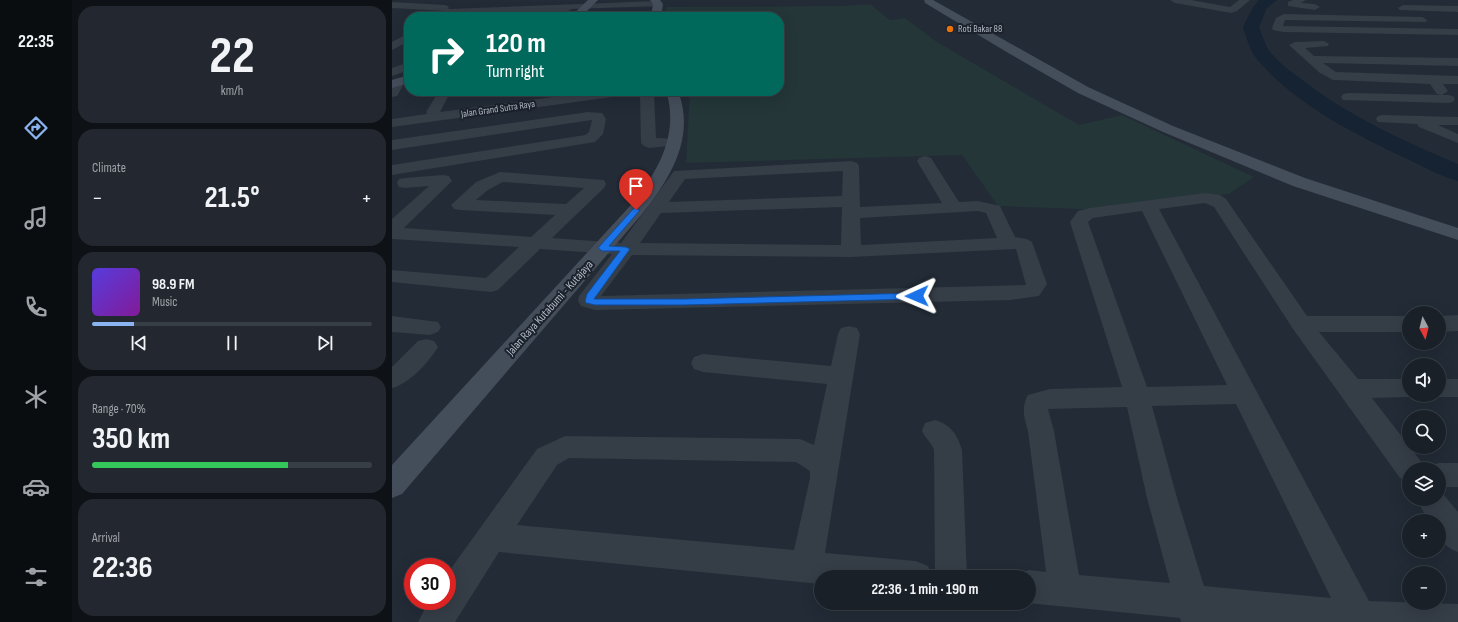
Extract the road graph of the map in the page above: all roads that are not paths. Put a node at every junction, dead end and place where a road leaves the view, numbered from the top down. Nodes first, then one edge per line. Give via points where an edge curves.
1 (926, 0) edge
2 (941, 0) edge
3 (1175, 0) edge
4 (1242, 0) edge
5 (1301, 0) edge
6 (590, 2) edge
7 (656, 2) edge
8 (394, 6) edge
9 (571, 7) junction
10 (1321, 7) dead end
11 (432, 8) junction
12 (445, 8) dead end
13 (426, 12) edge
14 (450, 12) edge
15 (561, 12) edge
16 (581, 12) edge
17 (1456, 14) edge
18 (1422, 20) junction
19 (1458, 32) edge
20 (1446, 33) junction
21 (404, 39) edge
22 (404, 45) edge
23 (1338, 45) dead end
24 (394, 46) edge
25 (1020, 51) junction
26 (392, 57) edge
27 (404, 57) edge
28 (1310, 59) junction
29 (1458, 62) edge
30 (1434, 80) junction
31 (1458, 80) edge
32 (442, 96) edge
33 (533, 96) edge
34 (591, 96) edge
35 (647, 96) edge
36 (674, 96) edge
37 (1348, 97) dead end
38 (1448, 99) junction
39 (433, 112) junction
40 (452, 115) junction
41 (1458, 116) edge
42 (392, 117) edge
43 (1383, 119) dead end
44 (1415, 120) junction
45 (1458, 121) edge
46 (392, 123) edge
47 (442, 138) junction
48 (1458, 139) edge
49 (674, 142) junction
50 (392, 146) edge
51 (440, 155) dead end
52 (925, 161) dead end
53 (392, 170) edge
54 (1304, 178) junction
55 (392, 184) edge
56 (1148, 205) junction
57 (953, 206) junction
58 (851, 207) junction
59 (654, 208) junction
60 (572, 210) junction
61 (1458, 222) edge
62 (392, 229) edge
63 (392, 233) edge
64 (1458, 234) edge
65 (1008, 242) junction
66 (535, 244) junction
67 (602, 248) junction
68 (626, 249) junction
69 (851, 251) junction
70 (392, 276) edge
71 (392, 324) edge
72 (1301, 324) junction
73 (1402, 324) edge
74 (1446, 324) edge
75 (1458, 324) edge
76 (849, 334) dead end
77 (703, 363) dead end
78 (840, 376) junction
79 (392, 379) edge
80 (1402, 388) edge
81 (1446, 388) edge
82 (1458, 388) edge
83 (1351, 389) junction
84 (1246, 394) junction
85 (1137, 396) junction
86 (935, 430) dead end
87 (1405, 462) edge
88 (824, 465) junction
89 (1446, 475) edge
90 (1458, 475) edge
91 (392, 485) edge
92 (1436, 506) edge
93 (490, 537) junction
94 (1458, 537) edge
95 (806, 567) junction
96 (839, 570) edge
97 (951, 570) edge
98 (1036, 588) edge
99 (1065, 590) junction
100 (1195, 612) edge
101 (1360, 620) edge
102 (1458, 621) edge
103 (435, 622) edge

1 - 2 street
1 - 25 street
2 - 25 street
3 - 4 street via 1229,10 1234,9
5 - 10 street via 1291,4
6 - 7 street
6 - 9 street
6 - 16 street
8 - 11 street
9 - 14 street
9 - 15 street
11 - 12 street
11 - 13 street
17 - 18 street via 1396,7
18 - 20 street
18 - 20 street via 1284,17 1277,28
19 - 20 street
21 - 24 street
22 - 24 street
23 - 28 street via 1296,44
25 - 54 street
26 - 27 street
28 - 29 street
28 - 30 street via 1337,77
30 - 31 street
30 - 38 street
32 - 39 street
33 - 39 street
34 - 40 street, Jalan Grand Sutra Raya
35 - 49 street via 650,143
36 - 49 street, Jalan Raya Kutabumi - Kutajaya via 677,101
37 - 38 street
38 - 41 street
39 - 42 street
40 - 46 street, Jalan Grand Sutra Raya
40 - 47 street
43 - 44 street
44 - 45 street
44 - 48 street
47 - 50 street
47 - 51 street
47 - 53 street via 588,116 597,116 599,119 596,134 590,139
49 - 67 street, Jalan Raya Kutabumi - Kutajaya via 659,180
52 - 57 street
54 - 61 street
54 - 64 street
55 - 62 street via 433,179 444,181
56 - 72 street via 1205,198 1220,202
56 - 84 street
56 - 85 street via 1090,213 1084,215 1079,222
57 - 58 street
57 - 65 street via 982,206 994,210
58 - 59 street
58 - 59 street via 851,166 680,174
58 - 69 street
59 - 68 street
60 - 60 street via 483,207 460,205 482,186 500,177 598,183
60 - 66 street
63 - 66 street
65 - 68 street via 1025,246 1037,284 1032,291 684,302 589,301 590,296
65 - 69 street
66 - 67 street
66 - 70 street via 491,285
67 - 68 street
67 - 91 street, Jalan Raya Kutabumi - Kutajaya
68 - 69 street
71 - 79 street via 428,337 402,372
72 - 73 street
72 - 83 street
74 - 75 street
76 - 78 street
77 - 78 street
78 - 88 street
80 - 83 street
81 - 82 street
83 - 87 street
84 - 85 street
84 - 101 street
85 - 99 street via 1042,399 1035,405
85 - 100 street via 1162,498
86 - 97 street via 944,440 948,450
88 - 93 street via 800,451 564,447 547,457
88 - 95 street via 824,478
89 - 90 street
92 - 94 street
93 - 95 street
93 - 103 street
95 - 96 street
98 - 99 street
99 - 100 street
100 - 101 street
101 - 102 street

